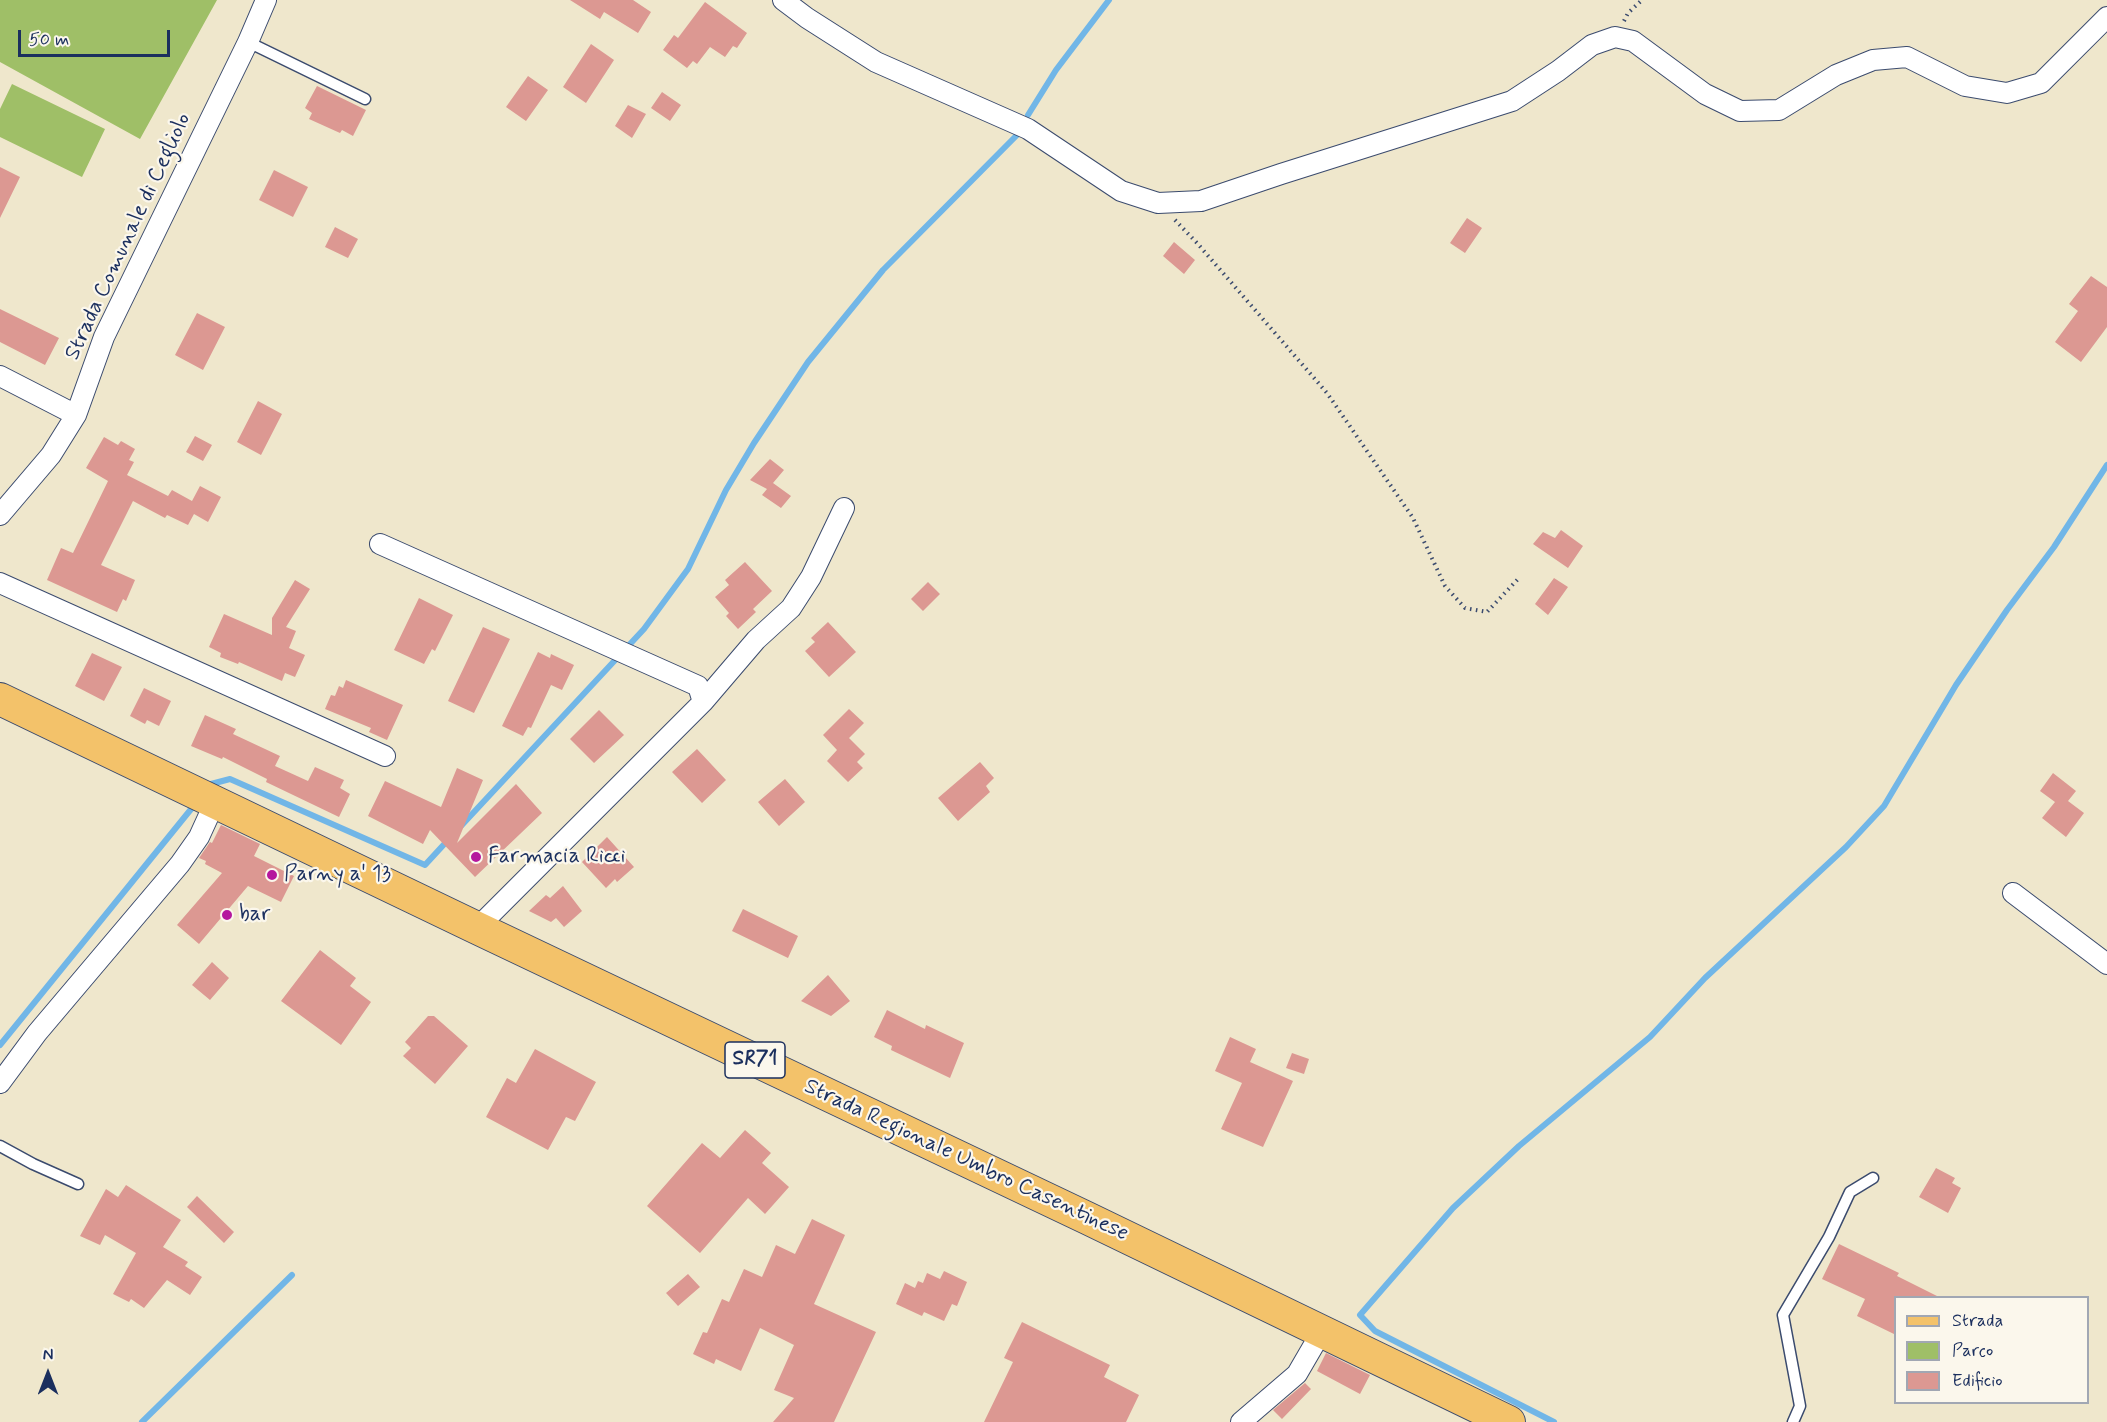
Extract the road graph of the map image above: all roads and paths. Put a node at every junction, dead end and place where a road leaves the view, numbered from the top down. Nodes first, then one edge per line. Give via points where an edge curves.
1 (266, 0) edge
2 (783, 0) edge
3 (2107, 17) edge
4 (248, 42) junction
5 (365, 99) dead end
6 (1158, 203) junction
7 (0, 376) edge
8 (76, 415) junction
9 (844, 508) dead end
10 (0, 515) edge
11 (380, 544) dead end
12 (1518, 579) dead end
13 (0, 583) edge
14 (0, 699) edge
15 (703, 702) junction
16 (385, 756) dead end
17 (215, 802) junction
18 (2013, 893) dead end
19 (477, 928) junction
20 (2107, 964) edge
21 (0, 1083) edge
22 (0, 1146) edge
23 (1874, 1178) dead end
24 (78, 1184) dead end
25 (1322, 1331) junction
26 (1241, 1422) edge
27 (1509, 1422) edge
28 (1793, 1422) edge

1 - 4 street, Strada Comunale di Cegliolo
2 - 6 street via 876,62 1028,129 1121,191
3 - 6 street via 2041,83 2007,93 1965,86 1907,57 1874,60 1836,75 1779,110 1740,111 1705,94 1633,41 1615,37 1592,45 1512,101 1201,201
4 - 5 lane
4 - 8 street, Strada Comunale di Cegliolo via 104,337
6 - 12 path via 1327,393 1413,518 1445,586 1465,608 1487,612
7 - 8 street
8 - 10 street, Strada Comunale di Cegliolo via 51,455
9 - 15 street via 811,577 791,608 756,640
11 - 15 street via 698,686
13 - 16 street
14 - 17 main road, Strada Regionale Umbro Casentinese / SR71
15 - 19 street
17 - 19 main road, Strada Regionale Umbro Casentinese / SR71
17 - 21 street via 199,837 180,864
18 - 20 street
19 - 25 main road, Strada Regionale Umbro Casentinese / SR71
22 - 24 lane
23 - 28 lane via 1850,1192 1829,1237 1783,1315 1800,1406
25 - 26 street via 1297,1374
25 - 27 main road, Strada Regionale Umbro Casentinese / SR71

